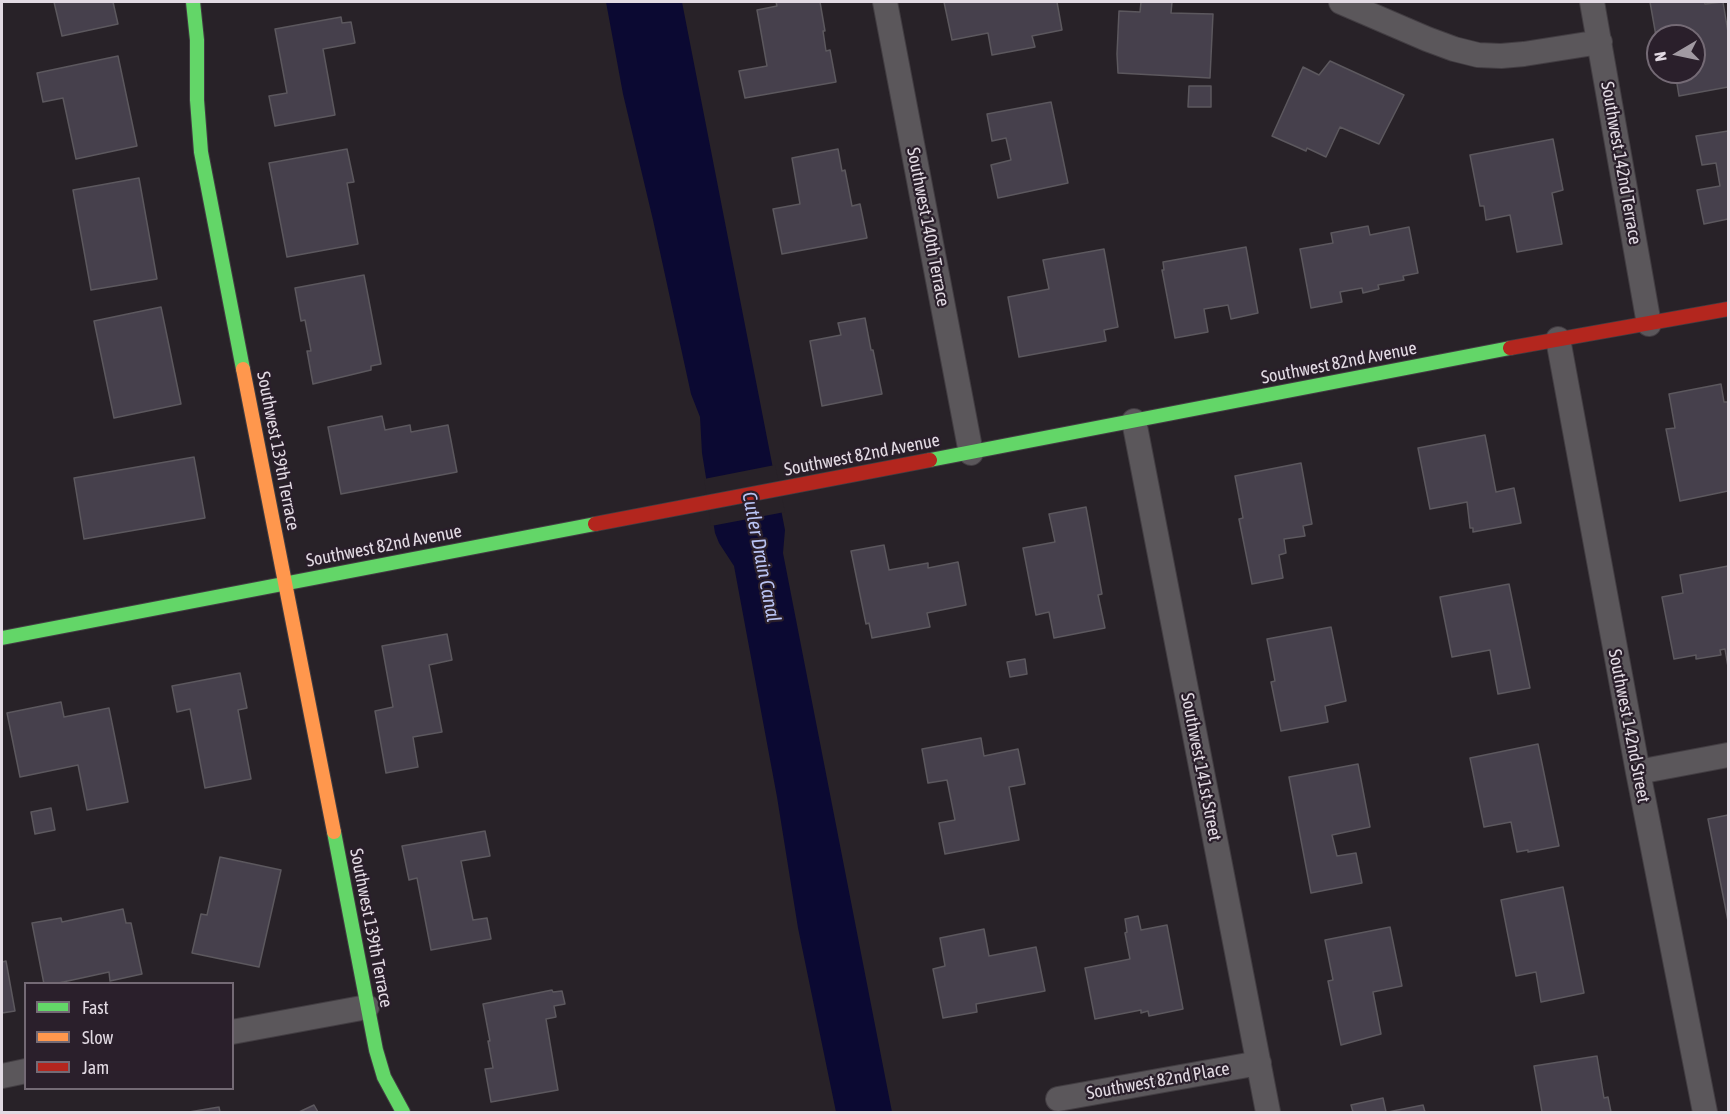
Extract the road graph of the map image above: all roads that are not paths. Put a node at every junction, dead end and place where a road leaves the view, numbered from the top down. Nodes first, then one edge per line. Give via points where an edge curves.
1 (193, 2) edge
2 (885, 2) edge
3 (1341, 2) edge
4 (1592, 2) edge
5 (1600, 42) junction
6 (1728, 309) edge
7 (1649, 324) junction
8 (1558, 339) junction
9 (1134, 421) junction
10 (971, 453) junction
11 (286, 583) junction
12 (2, 638) edge
13 (1728, 755) edge
14 (1638, 772) junction
15 (367, 1007) junction
16 (234, 1032) edge
17 (1259, 1063) junction
18 (24, 1071) edge
19 (2, 1076) edge
20 (1058, 1099) dead end
21 (402, 1113) edge
22 (1268, 1113) edge
23 (1705, 1113) edge

1 - 11 street, Southwest 139th Terrace via 201,152
2 - 10 street, Southwest 140th Terrace
3 - 5 street via 1427,39 1478,55 1524,54
4 - 5 street, Southwest 142nd Terrace
5 - 7 street, Southwest 142nd Terrace
6 - 7 street, Southwest 82nd Avenue
7 - 8 street, Southwest 82nd Avenue
8 - 9 street, Southwest 82nd Avenue
8 - 14 street, Southwest 142nd Street
9 - 10 street, Southwest 82nd Avenue
9 - 17 street, Southwest 141st Street
10 - 11 street, Southwest 82nd Avenue
11 - 12 street, Southwest 82nd Avenue
11 - 15 street, Southwest 139th Terrace
13 - 14 street
14 - 23 street, Southwest 142nd Street
15 - 16 street
15 - 21 street, Southwest 139th Terrace via 384,1077
17 - 20 street, Southwest 82nd Place
17 - 22 street, Southwest 141st Street
18 - 19 street

